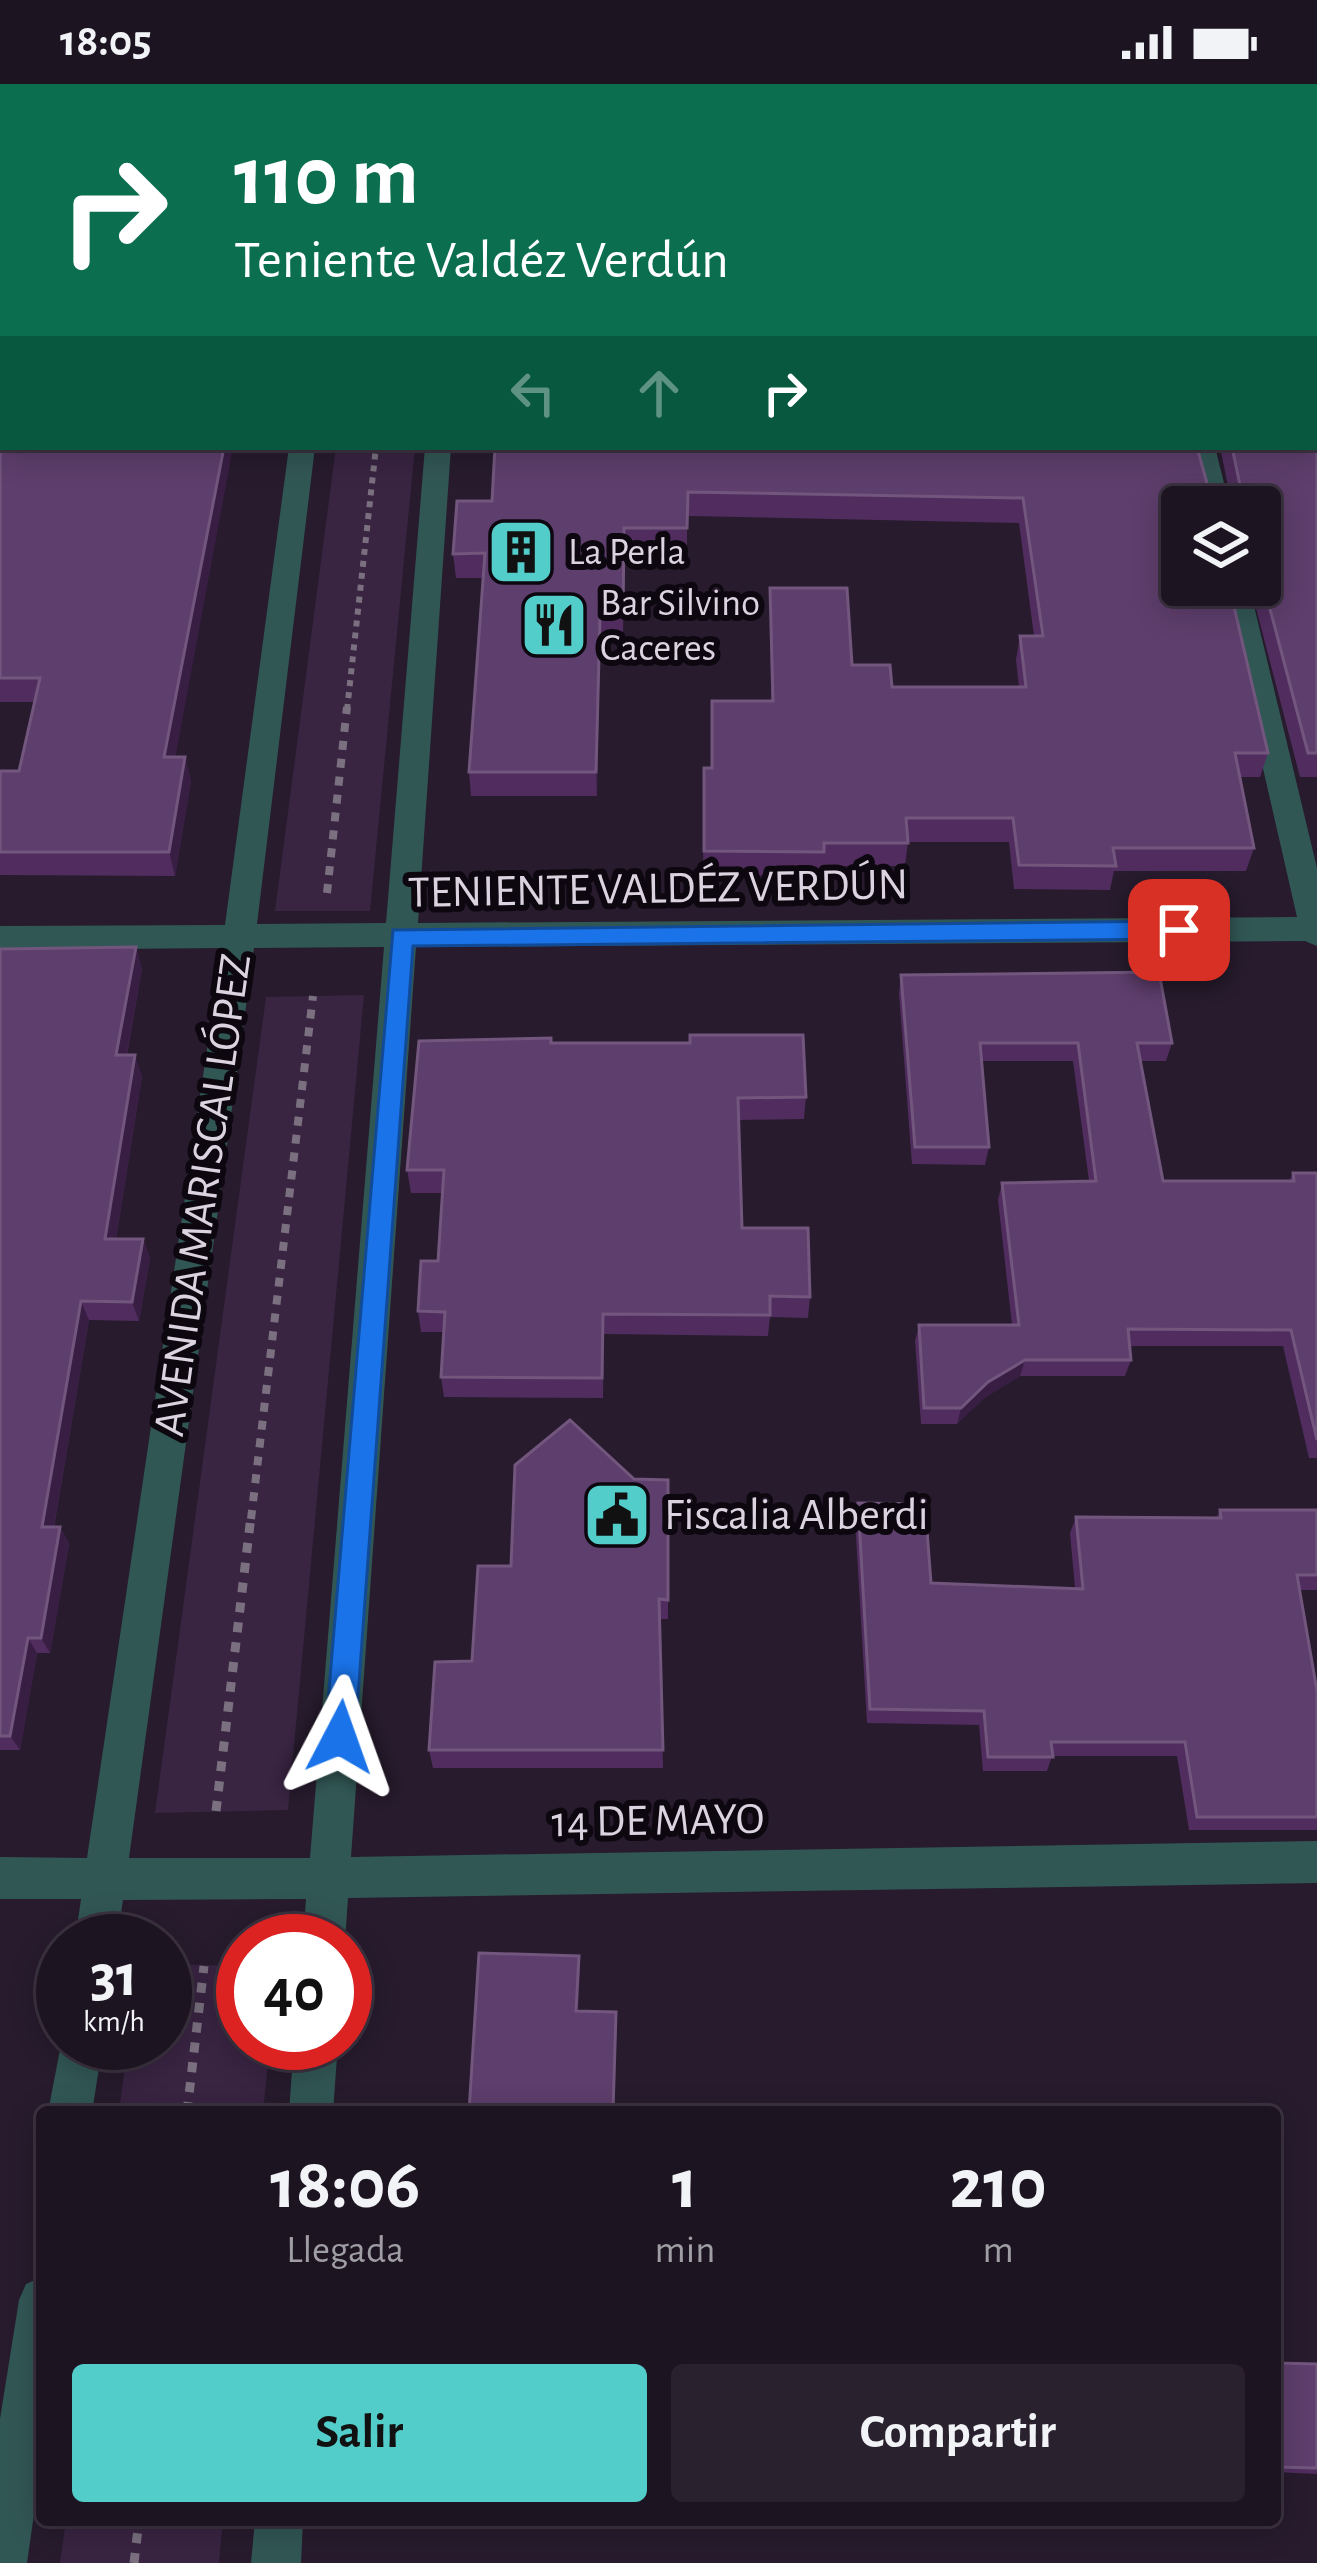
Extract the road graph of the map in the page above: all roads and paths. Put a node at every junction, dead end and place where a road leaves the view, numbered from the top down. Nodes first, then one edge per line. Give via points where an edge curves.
1 (302, 450) edge
2 (376, 450) edge
3 (438, 450) edge
4 (1203, 450) edge
5 (1211, 486) edge
6 (1240, 606) edge
7 (325, 911) dead end
8 (1317, 930) edge
9 (401, 937) junction
10 (0, 938) edge
11 (239, 939) junction
12 (313, 996) dead end
13 (216, 1811) dead end
14 (1317, 1862) edge
15 (0, 1878) edge
16 (105, 1878) junction
17 (329, 1878) junction
18 (100, 1914) edge
19 (326, 1914) edge
20 (204, 1966) dead end
21 (77, 2070) edge
22 (314, 2070) edge
23 (71, 2106) edge
24 (188, 2106) edge
25 (311, 2106) edge
26 (36, 2339) edge
27 (138, 2526) edge
28 (279, 2526) edge
29 (2, 2563) edge
30 (134, 2563) edge
31 (276, 2563) edge

1 - 11 street, AVENIDA MARISCAL LÓPEZ
2 - 7 path
3 - 9 street
4 - 5 street
6 - 8 street
8 - 9 street, TENIENTE VALDÉZ VERDÚN
9 - 11 street, TENIENTE VALDÉZ VERDÚN
9 - 17 street
10 - 11 street, TENIENTE VALDÉZ VERDÚN
11 - 16 street, AVENIDA MARISCAL LÓPEZ
12 - 13 path
14 - 17 street, 14 DE MAYO
15 - 16 street, 14 DE MAYO
16 - 17 street, 14 DE MAYO
16 - 18 street, AVENIDA MARISCAL LÓPEZ
17 - 19 street
20 - 24 path
21 - 23 street
22 - 25 street
26 - 29 street
27 - 30 path
28 - 31 street

